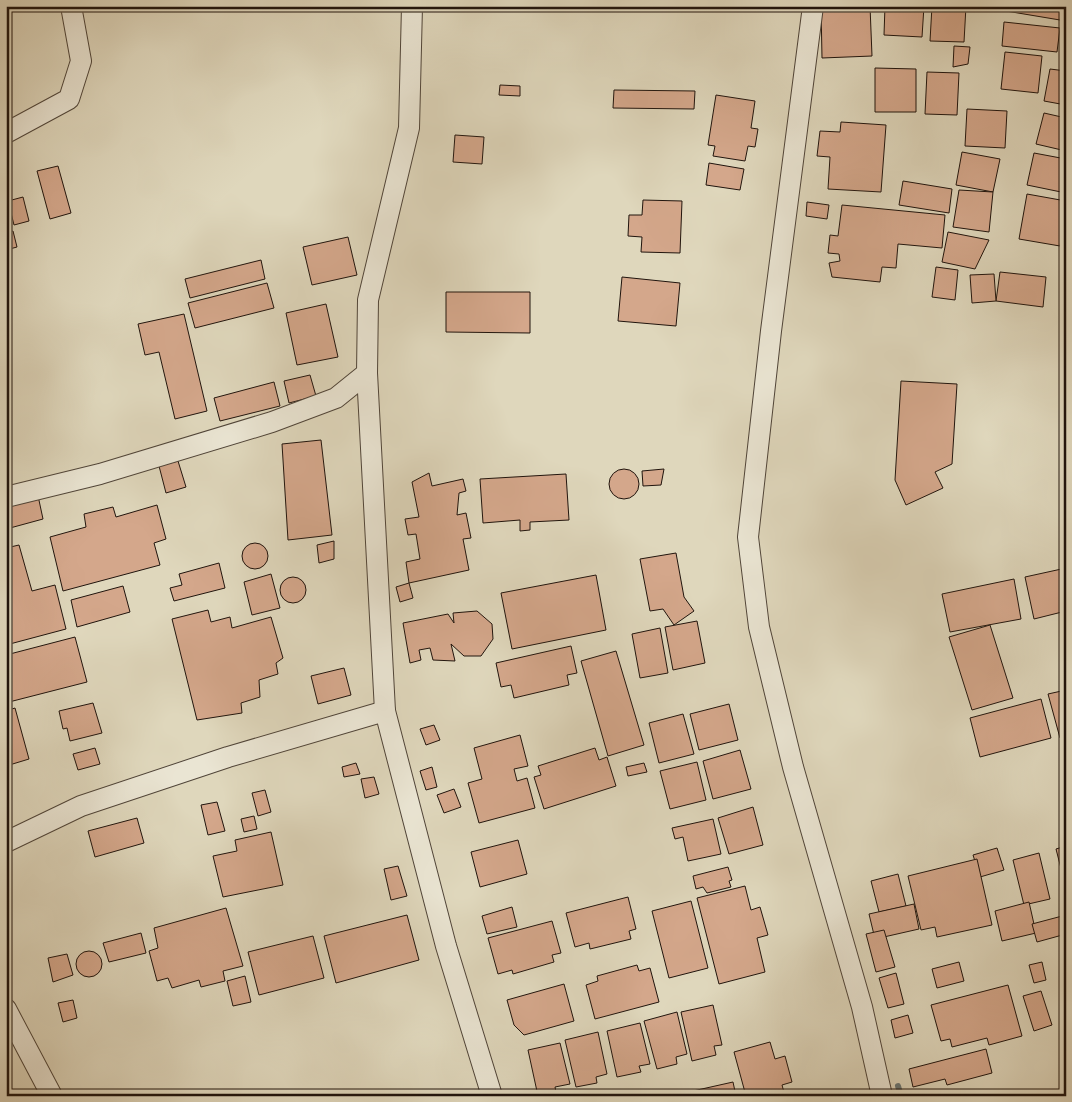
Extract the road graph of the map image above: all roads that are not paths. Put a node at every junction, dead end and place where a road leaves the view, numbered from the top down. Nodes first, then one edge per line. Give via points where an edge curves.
1 (71, 6) edge
2 (412, 6) edge
3 (812, 6) edge
4 (6, 133) edge
5 (367, 373) junction
6 (6, 497) edge
7 (385, 711) junction
8 (6, 842) edge
9 (6, 1009) edge
10 (52, 1096) edge
11 (492, 1096) edge
12 (882, 1096) edge

1 - 4 street via 81,61 69,99
2 - 5 street via 409,128 368,300
3 - 12 street via 748,537 759,627 793,767 862,1007
5 - 6 street via 336,398 272,422 100,474
5 - 7 street
7 - 8 street via 228,757 81,806
7 - 11 street via 446,946
9 - 10 street

